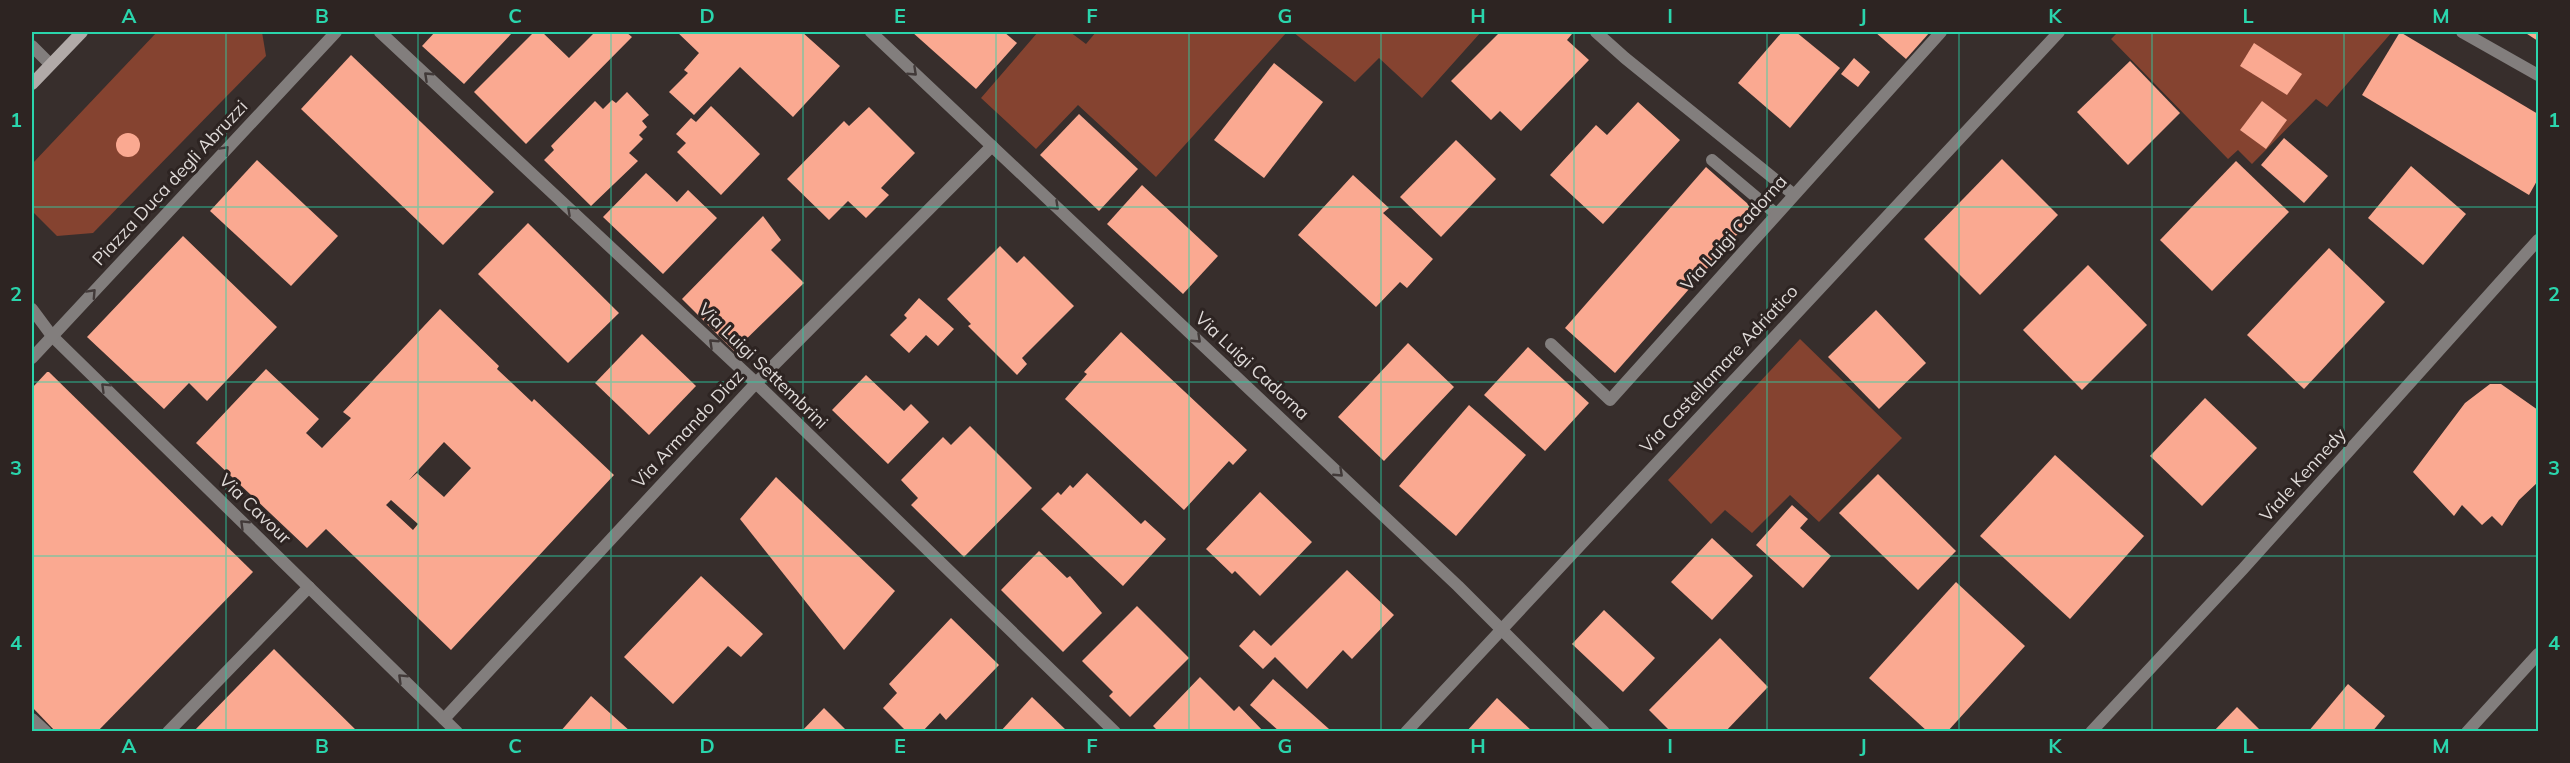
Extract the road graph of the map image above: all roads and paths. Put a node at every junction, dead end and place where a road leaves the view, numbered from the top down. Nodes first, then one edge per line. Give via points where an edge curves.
1 (82, 32) edge
2 (336, 32) edge
3 (380, 32) edge
4 (871, 32) edge
5 (1596, 32) edge
6 (1941, 32) edge
7 (2059, 32) edge
8 (2462, 32) edge
9 (32, 46) edge
10 (50, 64) junction
11 (2538, 75) edge
12 (32, 84) edge
13 (992, 146) junction
14 (1712, 160) dead end
15 (1793, 194) junction
16 (1775, 213) junction
17 (2538, 240) edge
18 (32, 309) edge
19 (52, 336) junction
20 (1551, 344) dead end
21 (32, 358) edge
22 (756, 383) junction
23 (309, 587) junction
24 (1500, 630) junction
25 (2538, 654) edge
26 (32, 719) edge
27 (444, 719) junction
28 (46, 732) edge
29 (168, 732) edge
30 (457, 732) edge
31 (1115, 732) edge
32 (1406, 732) edge
33 (1604, 732) edge
34 (2091, 732) edge
35 (2467, 732) edge

1 - 10 main road
19 -> 2 street, Piazza Duca degli Abruzzi
22 -> 3 street, Via Luigi Settembrini
4 -> 13 street, Via Luigi Cadorna
5 - 15 street
6 - 15 street, Via Luigi Cadorna
7 - 24 street, Via Castellamare Adriatico
8 - 11 street
9 - 10 street
10 - 12 main road
13 - 22 street, Via Armando Diaz
13 -> 24 street, Via Luigi Cadorna
14 - 16 street
15 - 16 street, Via Luigi Cadorna
16 - 20 street, Via Luigi Cadorna via 1610,400
17 - 34 street, Viale Kennedy via 2243,570
18 - 19 street, Via Cavour
19 - 21 street, Piazza Duca degli Abruzzi
23 -> 19 street, Via Cavour
22 - 27 street, Via Armando Diaz
22 - 31 street, Via Luigi Settembrini
27 -> 23 street, Via Cavour
23 - 29 street
24 - 32 street, Via Castellamare Adriatico
24 - 33 street, Via Luigi Cadorna
25 - 35 street
26 - 28 street
27 - 30 street, Via Cavour

